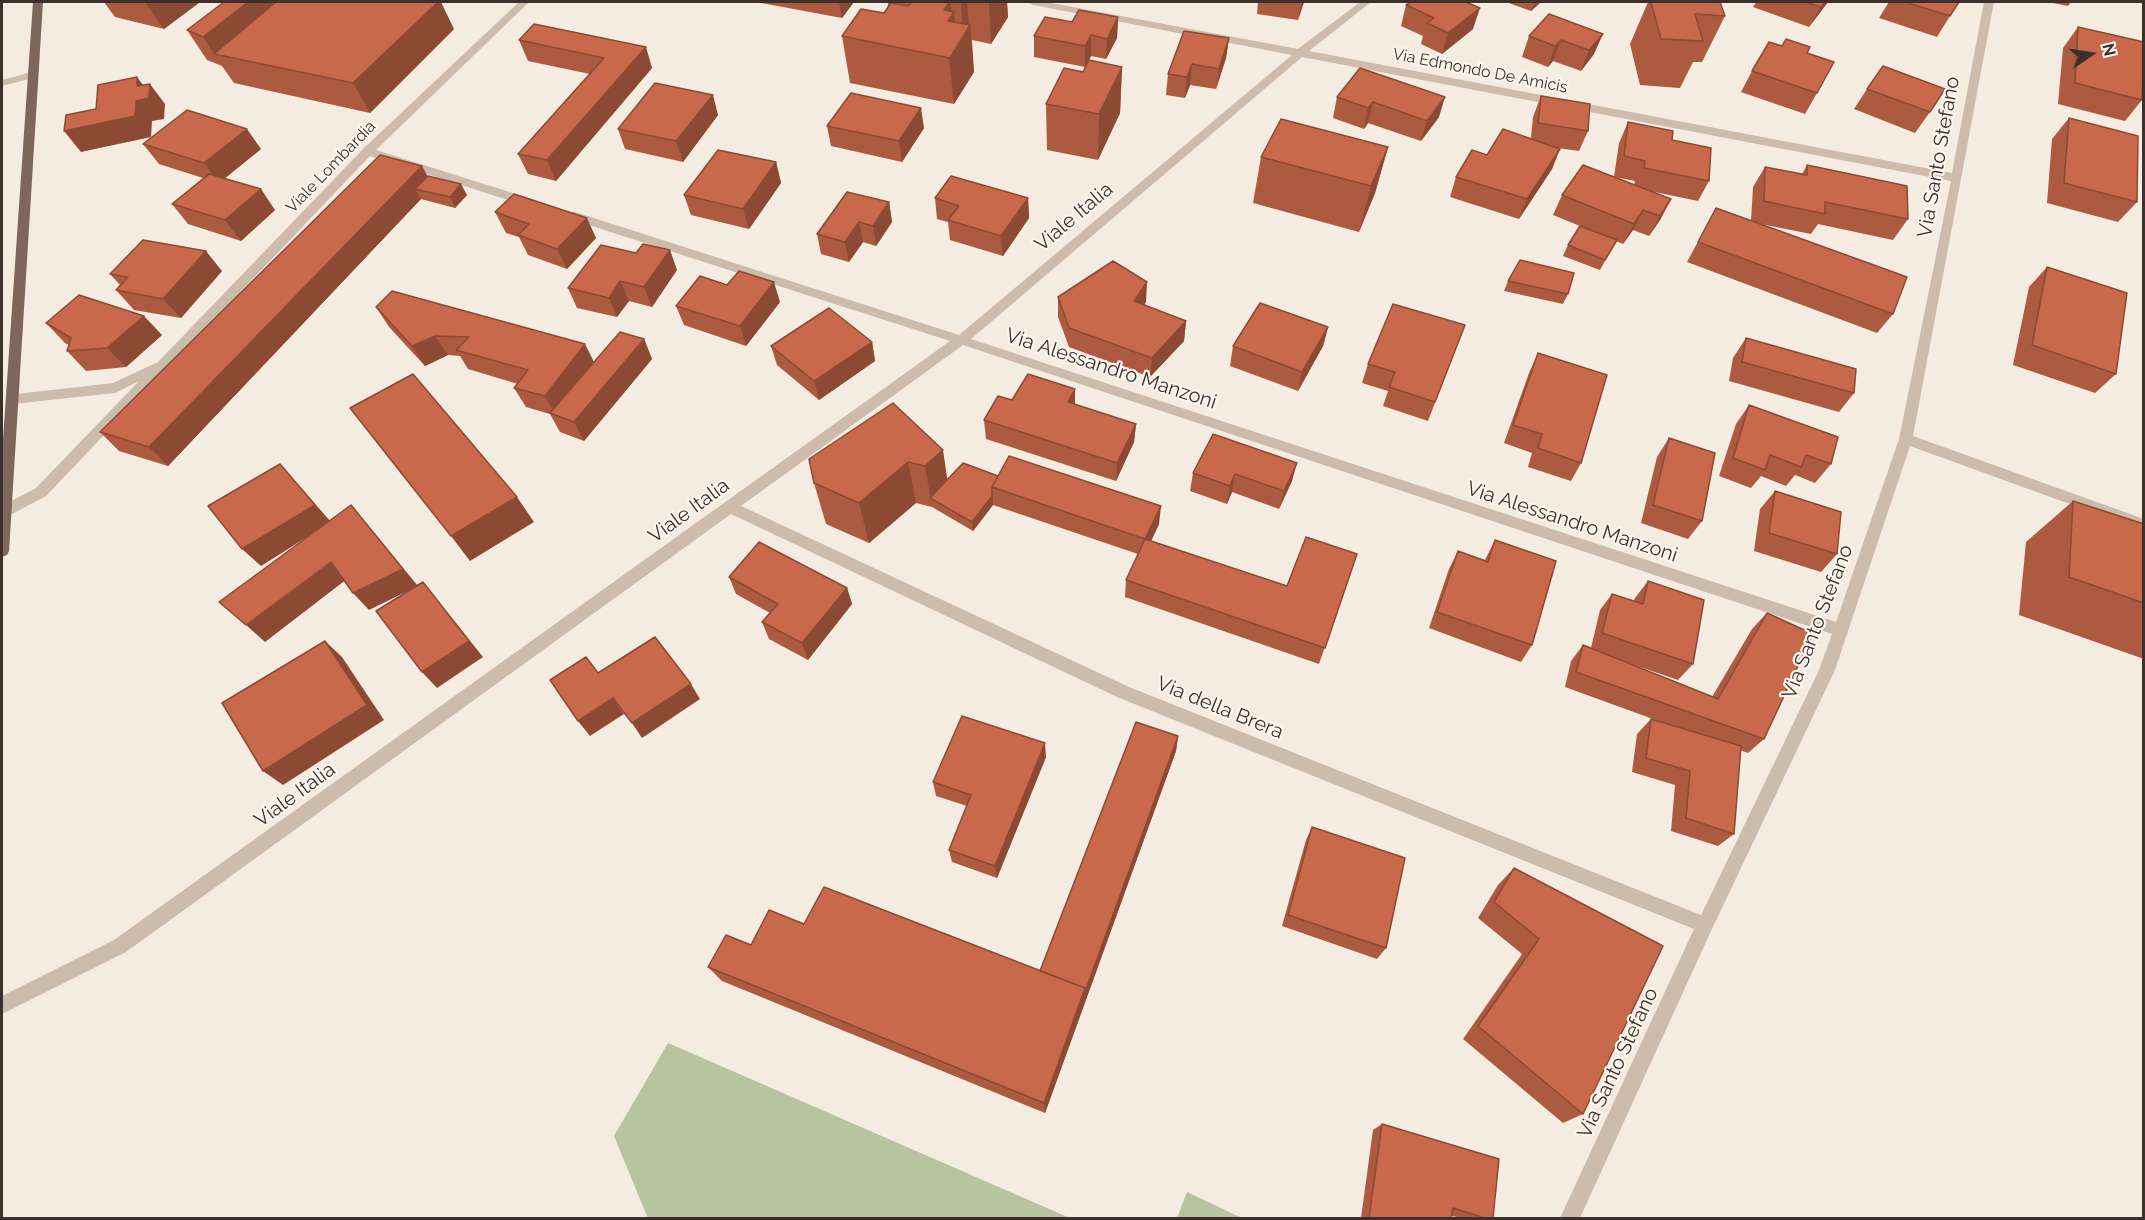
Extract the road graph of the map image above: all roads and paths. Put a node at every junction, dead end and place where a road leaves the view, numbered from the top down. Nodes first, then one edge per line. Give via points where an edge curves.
1 (38, 2) edge
2 (524, 2) edge
3 (1033, 2) edge
4 (1366, 2) edge
5 (1985, 4) edge
6 (1299, 54) junction
7 (32, 75) junction
8 (2, 83) edge
9 (368, 151) junction
10 (1957, 178) junction
11 (961, 340) junction
12 (168, 361) junction
13 (13, 399) junction
14 (1906, 439) junction
15 (730, 507) junction
16 (5, 512) junction
17 (2144, 525) edge
18 (2, 551) edge
19 (1840, 630) junction
20 (1705, 925) junction
21 (2, 1005) edge
22 (1570, 1218) edge

1 - 7 main road
2 - 9 street, Viale Lombardia
3 - 6 street, Via Edmondo De Amicis
4 - 6 street, Viale Italia
5 - 10 street, Via Santo Stefano
6 - 10 street, Via Edmondo De Amicis
6 - 11 street, Viale Italia
7 - 8 street
7 - 13 main road
9 - 11 street, Via Alessandro Manzoni
9 - 12 street, Viale Lombardia
10 - 14 street, Via Santo Stefano
11 - 15 street, Viale Italia
11 - 19 street, Via Alessandro Manzoni
12 - 13 street, Viale Lombardia via 115,388
12 - 16 street, Viale Lombardia via 41,492
13 - 16 main road
14 - 17 street
14 - 19 street, Via Santo Stefano
15 - 20 street, Via della Brera via 1123,692
15 - 21 street, Viale Italia via 120,946
16 - 18 main road
19 - 20 street, Via Santo Stefano via 1827,670
20 - 22 street, Via Santo Stefano

